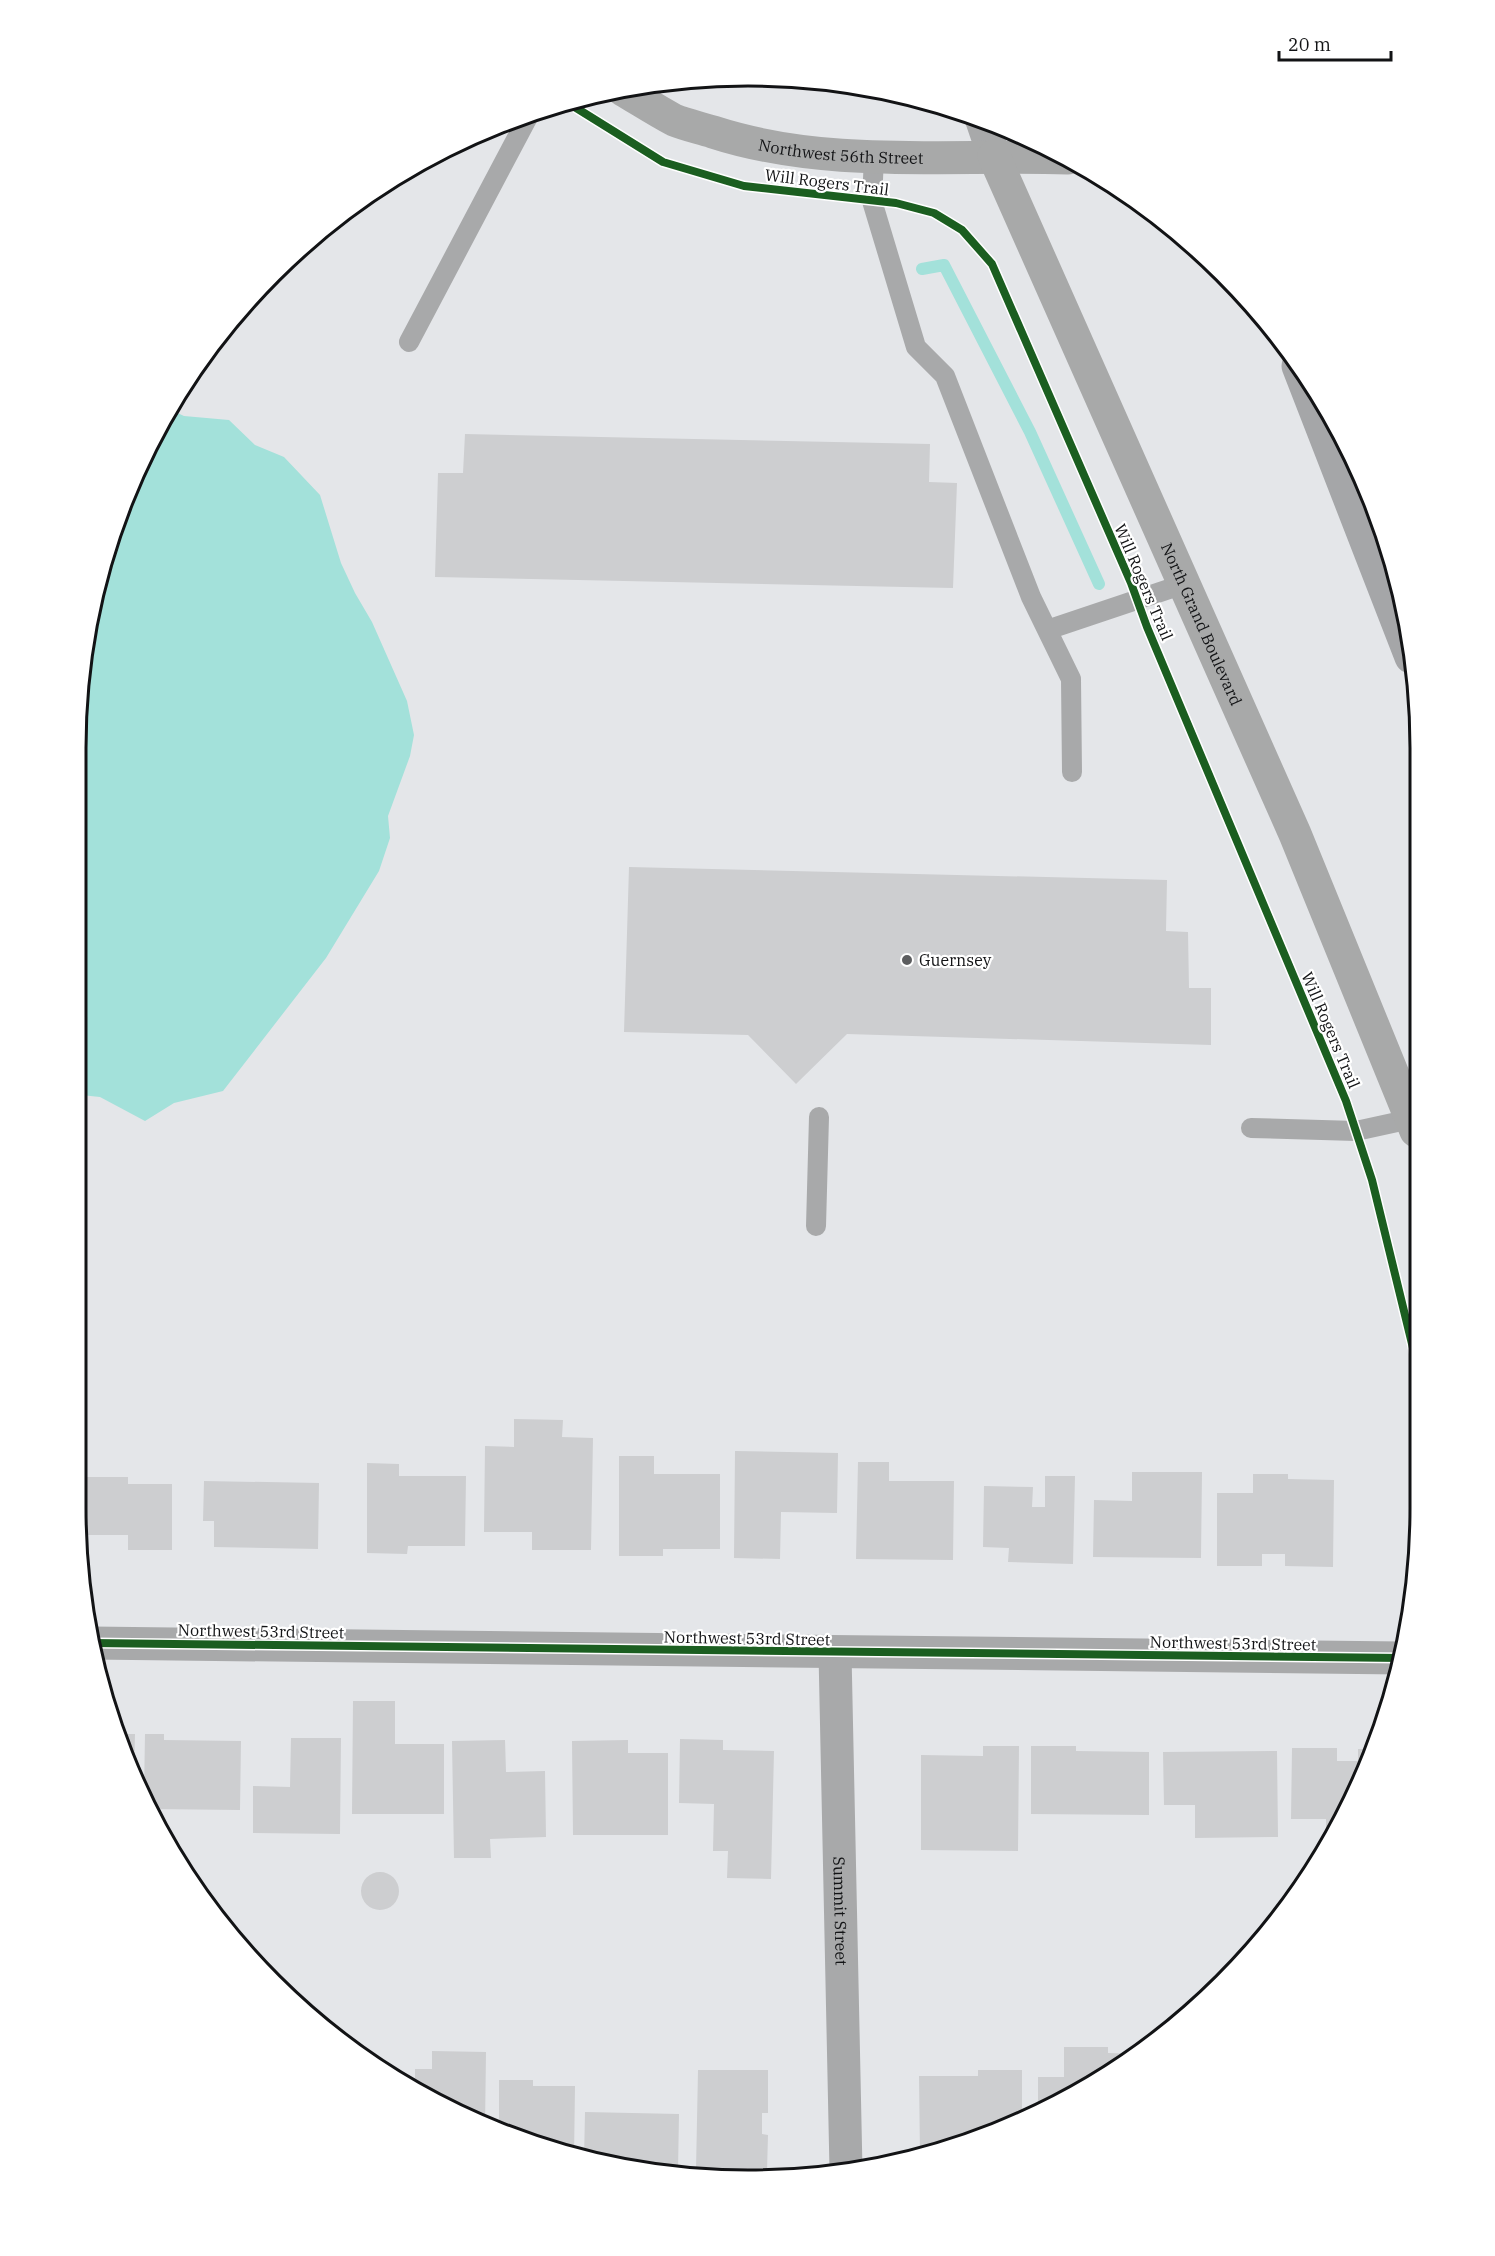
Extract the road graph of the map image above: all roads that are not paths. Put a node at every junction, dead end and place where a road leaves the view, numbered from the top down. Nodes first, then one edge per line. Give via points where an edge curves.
1 (633, 96) edge
2 (524, 125) edge
3 (985, 130) edge
4 (993, 156) junction
5 (874, 157) junction
6 (1047, 157) edge
7 (409, 342) dead end
8 (1312, 402) edge
9 (1184, 585) junction
10 (1398, 623) edge
11 (1047, 630) junction
12 (1072, 772) dead end
13 (1410, 1115) edge
14 (819, 1117) dead end
15 (1410, 1125) edge
16 (1251, 1128) dead end
17 (816, 1226) dead end
18 (99, 1643) edge
19 (835, 1653) junction
20 (1392, 1658) edge
21 (846, 2163) edge

1 - 5 street, Northwest 56th Street via 676,120 735,139 799,151
2 - 7 lane
3 - 4 street, North Grand Boulevard
4 - 5 street, Northwest 56th Street
4 - 6 street, Northwest 56th Street
4 - 9 street, North Grand Boulevard
5 - 11 lane via 872,201 916,347 945,376
8 - 10 highway
9 - 11 lane
9 - 13 street, North Grand Boulevard via 1295,834
11 - 12 lane via 1071,679
14 - 17 lane
15 - 16 lane via 1356,1131
18 - 19 street, Northwest 53rd Street
19 - 20 street, Northwest 53rd Street
19 - 21 street, Summit Street

